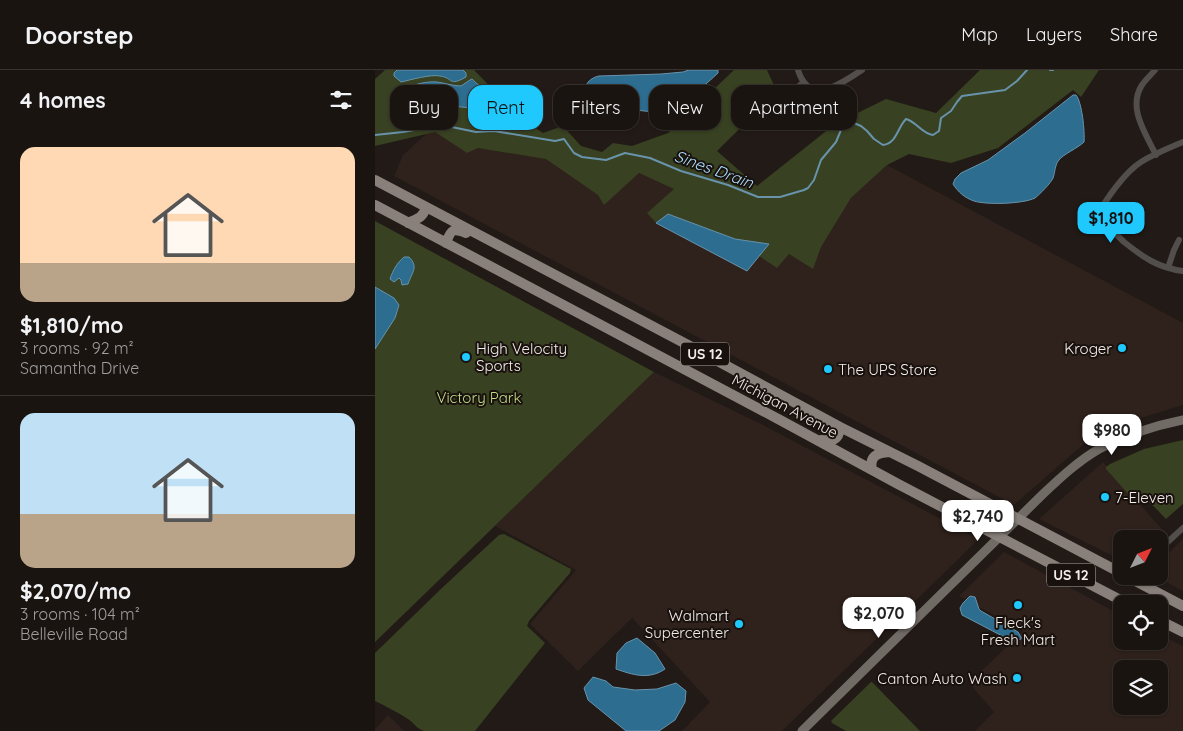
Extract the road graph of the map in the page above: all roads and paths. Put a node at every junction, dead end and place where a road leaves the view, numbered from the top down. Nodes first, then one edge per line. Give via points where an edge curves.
1 (798, 70) edge
2 (862, 70) edge
3 (1155, 70) edge
4 (803, 83) junction
5 (800, 85) edge
6 (1183, 142) edge
7 (1156, 155) junction
8 (375, 180) edge
9 (375, 205) edge
10 (426, 208) junction
11 (1100, 210) junction
12 (409, 223) junction
13 (1104, 227) junction
14 (1179, 240) dead end
15 (446, 242) junction
16 (516, 255) junction
17 (1169, 268) junction
18 (1183, 271) edge
19 (1183, 420) edge
20 (840, 427) junction
21 (815, 439) junction
22 (890, 452) junction
23 (872, 470) junction
24 (1018, 519) junction
25 (1183, 528) edge
26 (1000, 537) junction
27 (1168, 542) edge
28 (1113, 570) edge
29 (1146, 585) edge
30 (1113, 596) edge
31 (1183, 606) edge
32 (1168, 624) edge
33 (1182, 631) edge
34 (802, 731) edge

1 - 4 street
2 - 4 street via 829,89 813,89
3 - 7 street via 1142,85 1136,102 1138,117
4 - 5 street
6 - 7 street
7 - 11 street via 1130,171
8 - 10 main road, Michigan Avenue / US 12
9 - 12 main road, Michigan Avenue / US 12
10 - 12 main road via 423,216
10 - 16 main road, Michigan Avenue / US 12
11 - 13 street via 1097,219
11 - 13 street via 1087,216 1084,223 1089,229
12 - 15 main road, Michigan Avenue / US 12
13 - 17 street via 1146,259
14 - 17 street
15 - 16 main road via 451,231 456,229 510,256
15 - 21 main road, Michigan Avenue / US 12
16 - 20 main road, Michigan Avenue / US 12
17 - 18 street
19 - 24 main road via 1135,433 1098,450 1054,483
20 - 21 main road via 839,435 832,441
20 - 22 main road, Michigan Avenue / US 12
21 - 23 main road, Michigan Avenue / US 12
22 - 23 main road via 878,453 871,462
22 - 24 main road, Michigan Avenue / US 12
23 - 26 main road, Michigan Avenue / US 12
24 - 26 main road
24 - 28 main road, Michigan Avenue / US 12
25 - 27 street
26 - 30 main road, Michigan Avenue / US 12
26 - 34 main road
29 - 31 main road
32 - 33 main road

